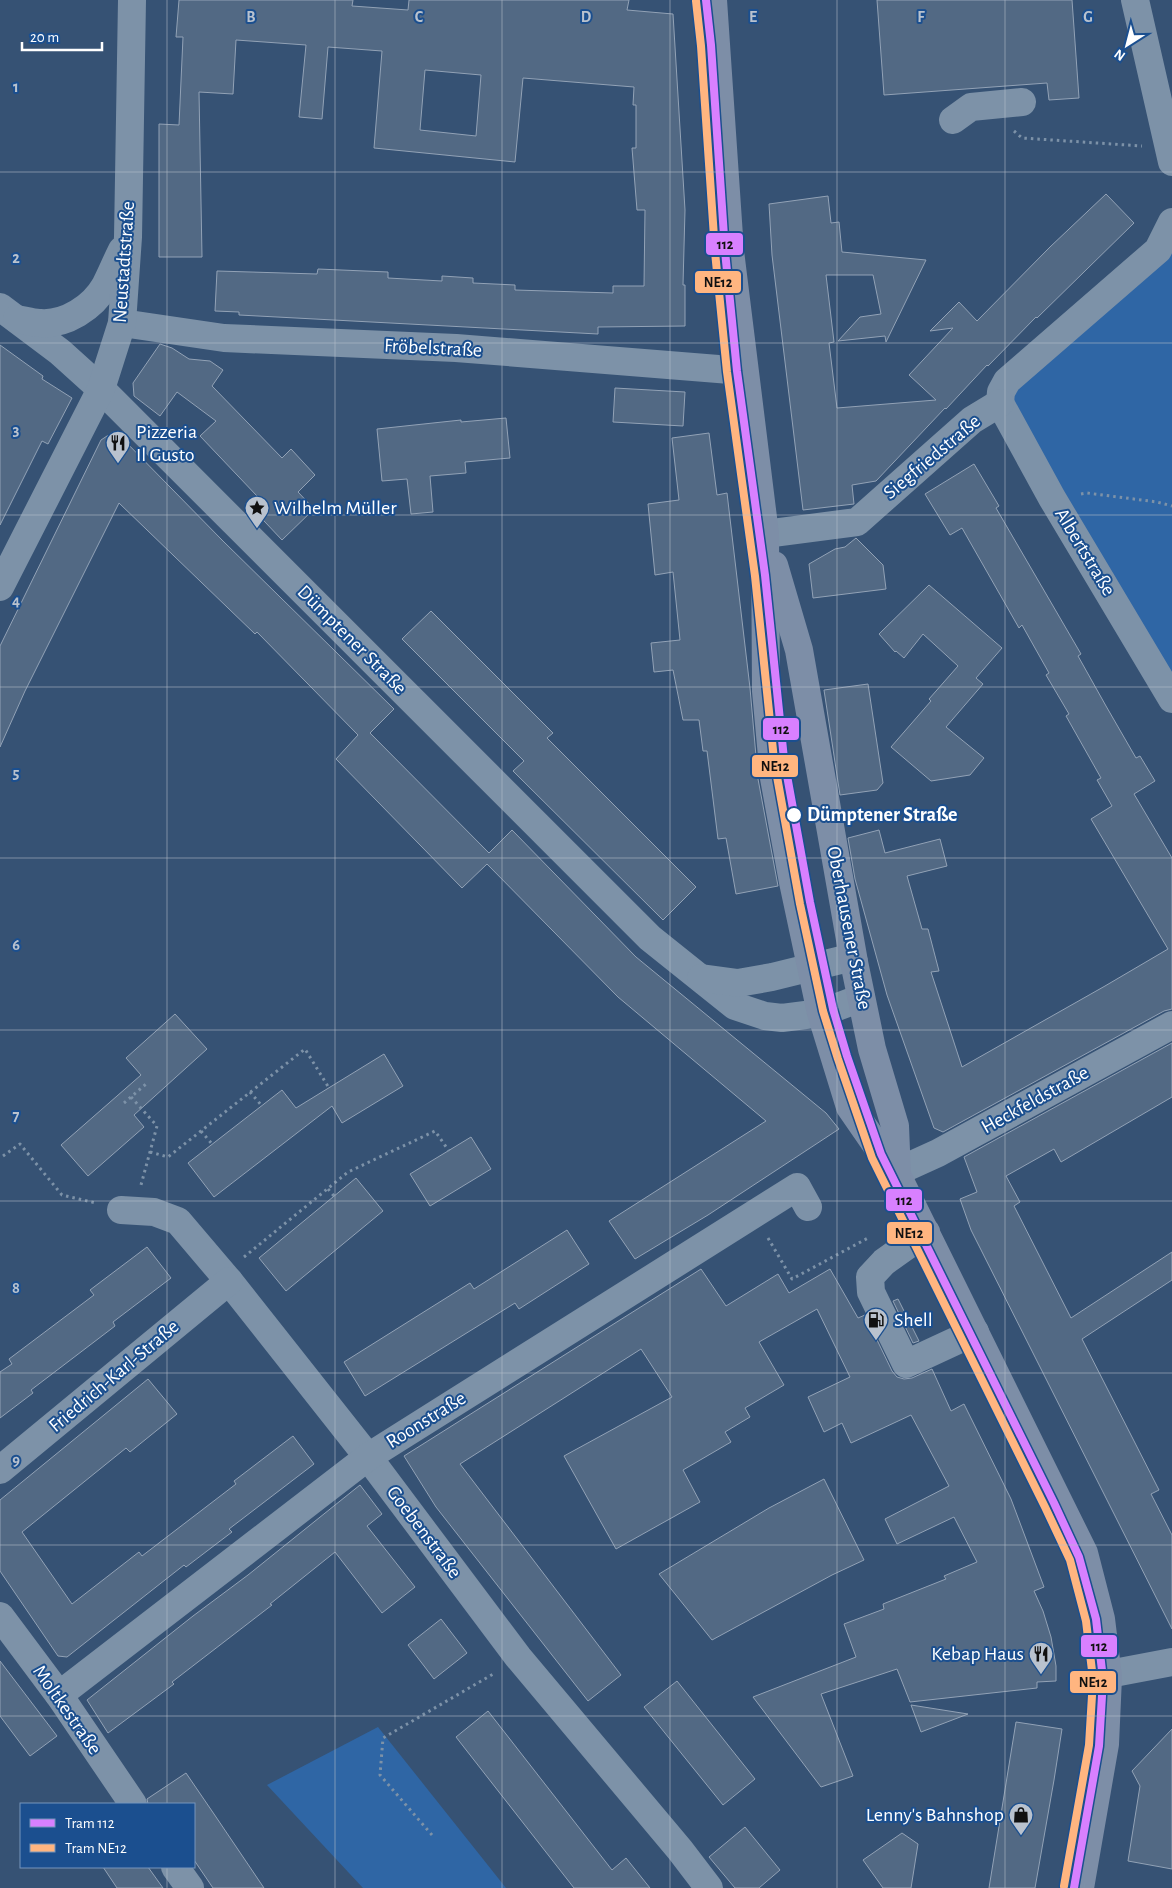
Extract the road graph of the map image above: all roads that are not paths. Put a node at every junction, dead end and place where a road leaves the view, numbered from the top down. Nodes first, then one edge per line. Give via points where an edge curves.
1 (132, 0) edge
2 (712, 0) edge
3 (1135, 0) edge
4 (1022, 102) dead end
5 (953, 120) dead end
6 (1170, 153) edge
7 (1172, 222) edge
8 (128, 238) junction
9 (8, 313) edge
10 (122, 323) junction
11 (743, 371) junction
12 (101, 389) junction
13 (1000, 403) junction
14 (765, 534) junction
15 (0, 587) edge
16 (1172, 699) edge
17 (854, 962) junction
18 (811, 968) junction
19 (699, 978) junction
20 (861, 998) junction
21 (821, 1013) junction
22 (1172, 1025) edge
23 (897, 1175) junction
24 (808, 1207) dead end
25 (128, 1210) road end
26 (926, 1232) junction
27 (226, 1277) junction
28 (975, 1332) junction
29 (368, 1457) junction
30 (0, 1470) edge
31 (0, 1616) edge
32 (1172, 1662) edge
33 (1108, 1677) junction
34 (59, 1695) junction
35 (132, 1803) edge
36 (176, 1868) edge
37 (190, 1888) edge
38 (709, 1888) edge
39 (1080, 1888) edge

1 - 8 street, Neustadtstraße
2 - 11 main road, Oberhausener Straße via 730,251
3 - 6 street
4 - 5 street via 971,107
7 - 13 street, Siegfriedstraße via 1158,250 1007,381
8 - 9 street via 104,287 80,312 64,320 41,324
8 - 10 street, Neustadtstraße
9 - 12 street, Dümptener Straße via 60,352
10 - 11 street, Fröbelstraße via 224,338 456,348
10 - 12 street, Neustadtstraße
11 - 14 main road, Oberhausener Straße
12 - 15 street, Neustadtstraße
12 - 19 street, Dümptener Straße via 650,938
13 - 14 street, Siegfriedstraße via 972,420 856,522
13 - 16 street, Albertstraße via 1052,498
14 - 17 main road, Oberhausener Straße via 799,650
14 - 18 main road, Oberhausener Straße via 766,691 774,778
17 - 18 street via 845,960
17 - 20 main road, Oberhausener Straße
18 - 19 street via 738,983
18 - 21 main road, Oberhausener Straße
19 - 21 street, Dümptener Straße via 735,1006 766,1016 782,1018
20 - 21 street, Dümptener Straße
20 - 23 main road, Oberhausener Straße via 876,1065 895,1126
21 - 23 main road, Oberhausener Straße via 850,1107
22 - 23 street, Heckfeldstraße
23 - 26 main road, Oberhausener Straße
24 - 29 street, Roonstraße via 797,1187
25 - 27 street, Goebenstraße via 154,1212 178,1221
26 - 28 main road, Oberhausener Straße
26 - 28 street via 884,1262 870,1277 871,1292 906,1364
27 - 29 street, Goebenstraße
27 - 30 street, Friedrich-Karl-Straße
28 - 33 main road, Oberhausener Straße via 1084,1553 1101,1619
29 - 34 street, Roonstraße
29 - 38 street, Goebenstraße via 518,1657
31 - 34 street, Moltkestraße
32 - 33 street via 1114,1673
33 - 39 main road, Oberhausener Straße via 1105,1744
34 - 35 street, Moltkestraße
36 - 37 street

